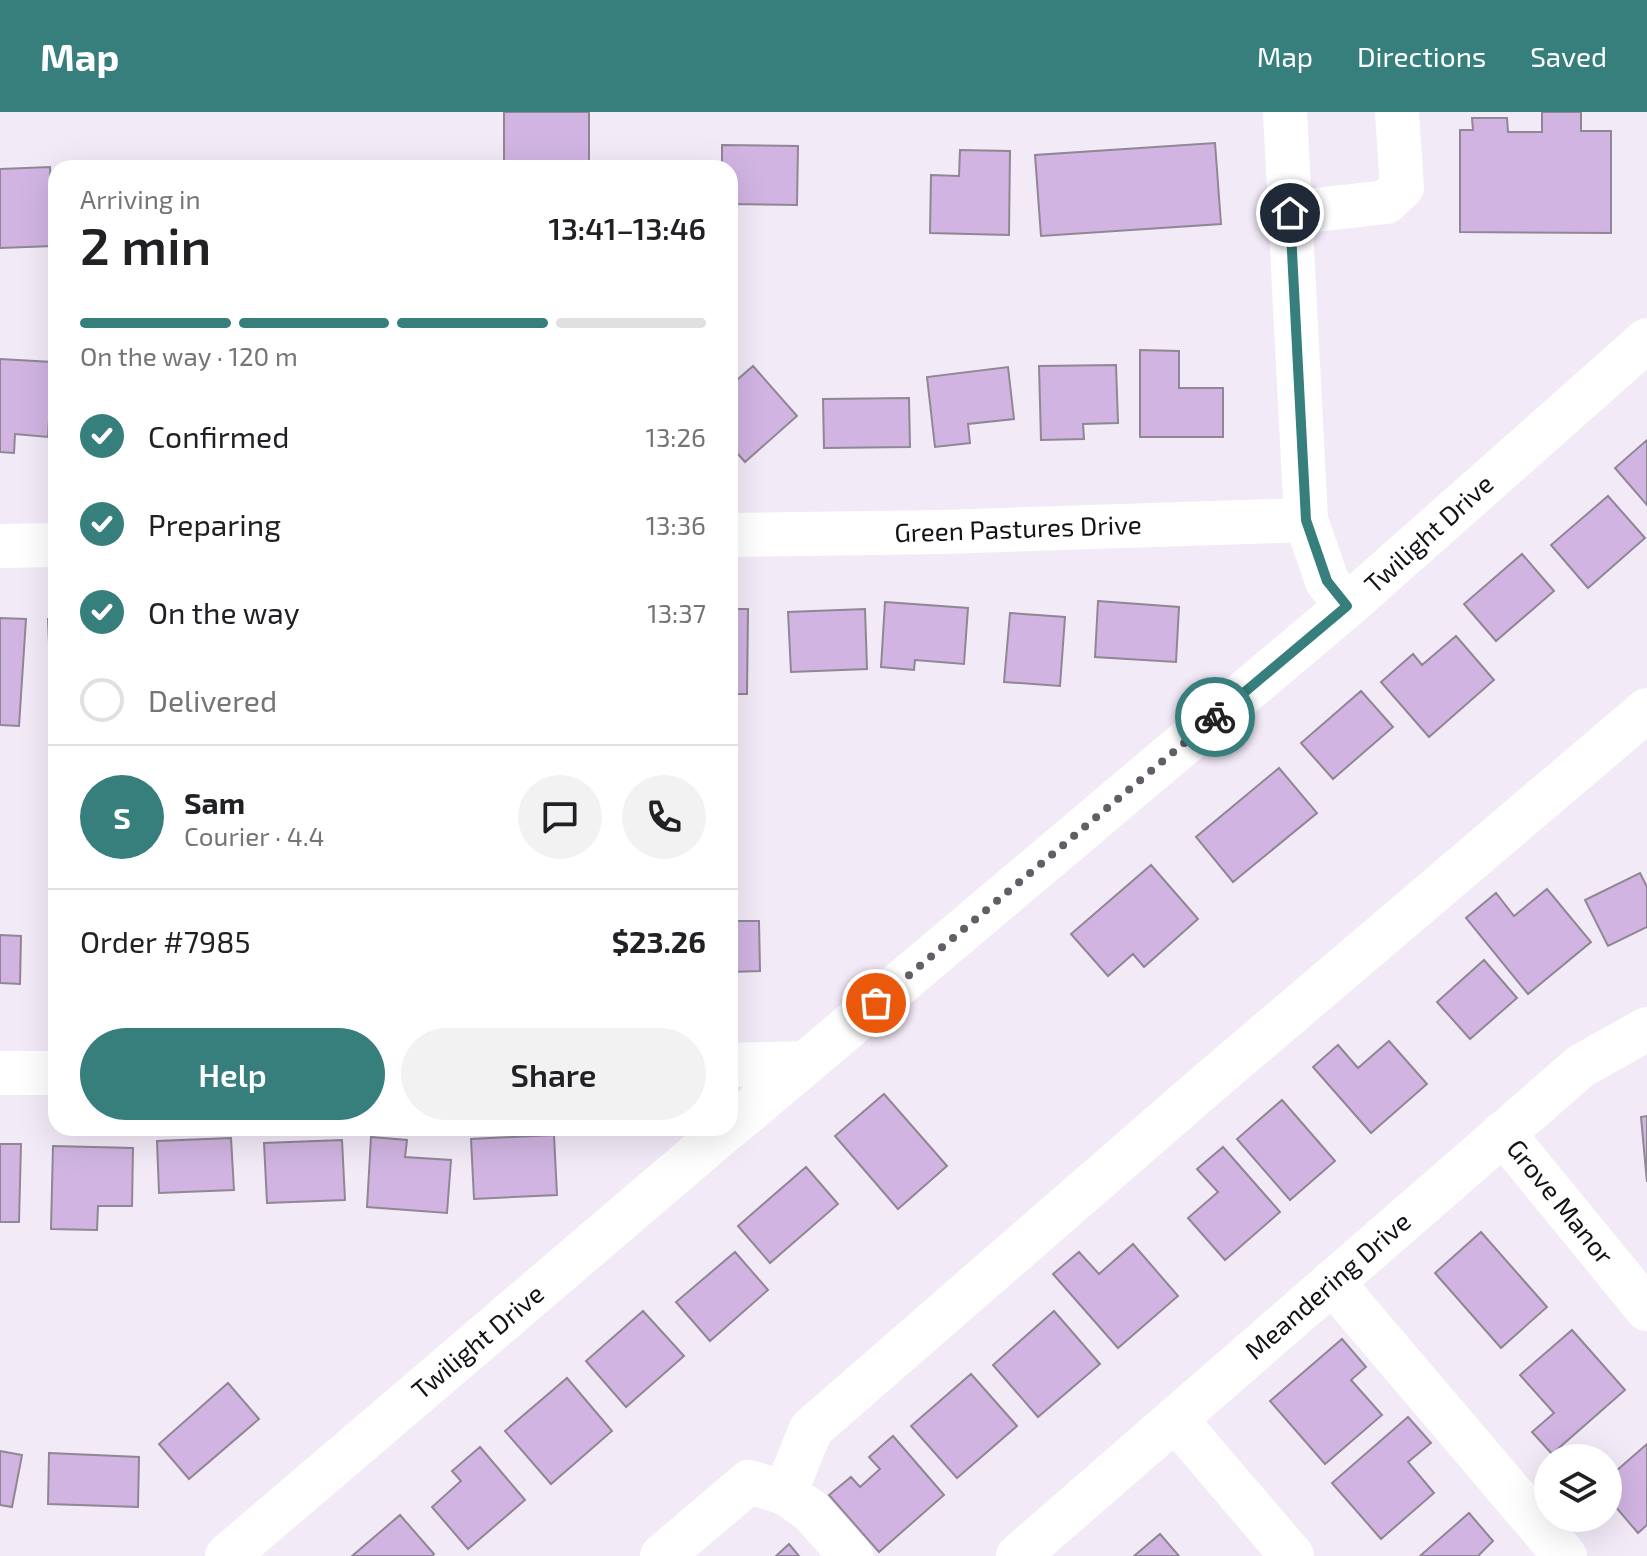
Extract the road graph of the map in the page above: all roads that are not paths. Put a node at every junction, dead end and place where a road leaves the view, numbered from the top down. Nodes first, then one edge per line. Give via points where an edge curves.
1 (1285, 112) edge
2 (1397, 112) edge
3 (1290, 213) junction
4 (1647, 340) edge
5 (1306, 520) junction
6 (738, 535) edge
7 (48, 545) edge
8 (0, 546) edge
9 (1347, 606) junction
10 (1647, 710) edge
11 (1647, 1029) edge
12 (805, 1063) junction
13 (738, 1065) edge
14 (0, 1073) edge
15 (48, 1073) edge
16 (738, 1119) edge
17 (1503, 1133) junction
18 (718, 1136) edge
19 (1332, 1282) junction
20 (1643, 1297) edge
21 (1175, 1419) junction
22 (785, 1493) junction
23 (227, 1556) edge
24 (662, 1556) edge
25 (851, 1556) edge
26 (1018, 1556) edge
27 (1292, 1556) edge
28 (1565, 1556) edge

1 - 3 street
2 - 3 street via 1402,187 1386,202
3 - 5 street
4 - 9 street, Twilight Drive
5 - 6 street, Green Pastures Drive
5 - 9 street via 1327,581
7 - 8 street
9 - 12 street, Twilight Drive
10 - 22 street via 811,1429
11 - 17 street, Meandering Drive via 1581,1066
12 - 13 street
12 - 16 street, Twilight Drive
14 - 15 street
17 - 19 street, Meandering Drive
17 - 20 street, Grove Manor
18 - 23 street, Twilight Drive
19 - 21 street, Meandering Drive
19 - 28 street
21 - 26 street, Meandering Drive
21 - 27 street
22 - 24 street via 749,1482
22 - 25 street via 811,1511

